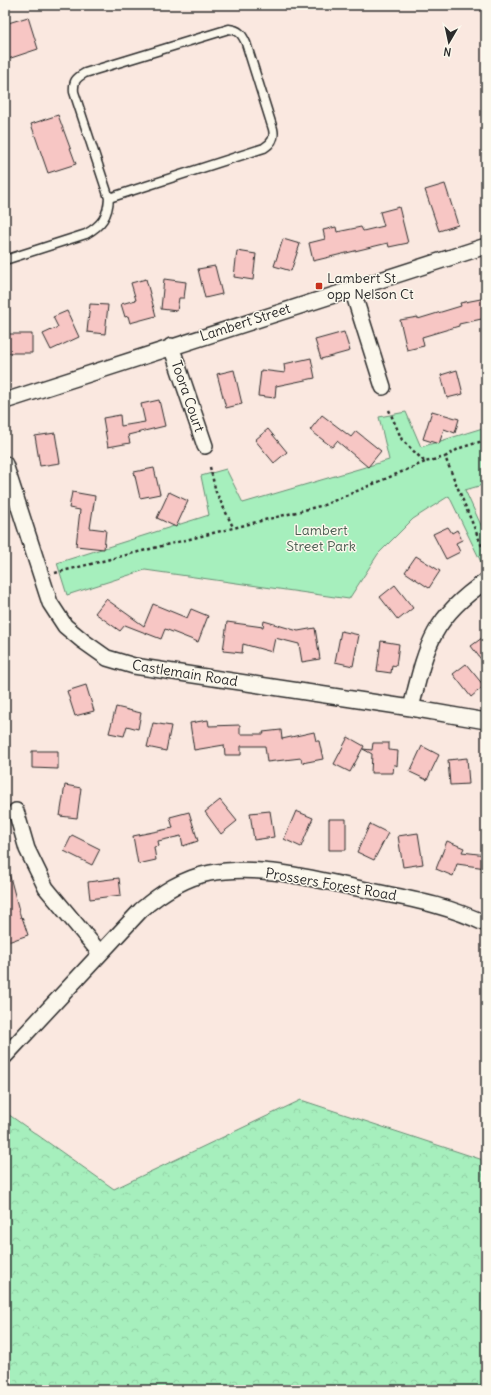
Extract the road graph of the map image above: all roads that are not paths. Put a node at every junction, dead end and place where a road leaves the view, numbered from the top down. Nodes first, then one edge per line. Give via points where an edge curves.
1 (109, 198) junction
2 (486, 246) edge
3 (5, 260) edge
4 (352, 289) junction
5 (171, 346) junction
6 (383, 387) dead end
7 (5, 401) edge
8 (205, 446) dead end
9 (5, 464) edge
10 (486, 581) edge
11 (411, 708) junction
12 (486, 722) edge
13 (16, 811) dead end
14 (486, 924) edge
15 (100, 953) junction
16 (5, 1056) edge

1 - 1 lane via 74,92 76,77 229,30 240,33 246,43 273,129 274,135 269,145
1 - 3 lane via 104,220 97,228 86,234
2 - 4 street, Lambert Street
4 - 5 street, Lambert Street
4 - 6 street
5 - 7 street, Lambert Street
5 - 8 street, Toora Court
9 - 11 street, Castlemain Road via 50,603 66,626 83,642 108,658 134,666
10 - 11 street via 455,605 439,623 428,646
11 - 12 street, Castlemain Road
13 - 15 street via 27,849 46,888
14 - 15 street, Prossers Forest Road via 440,905 309,878 263,871 225,871 196,876 166,890 141,910
15 - 16 street, Prossers Forest Road

